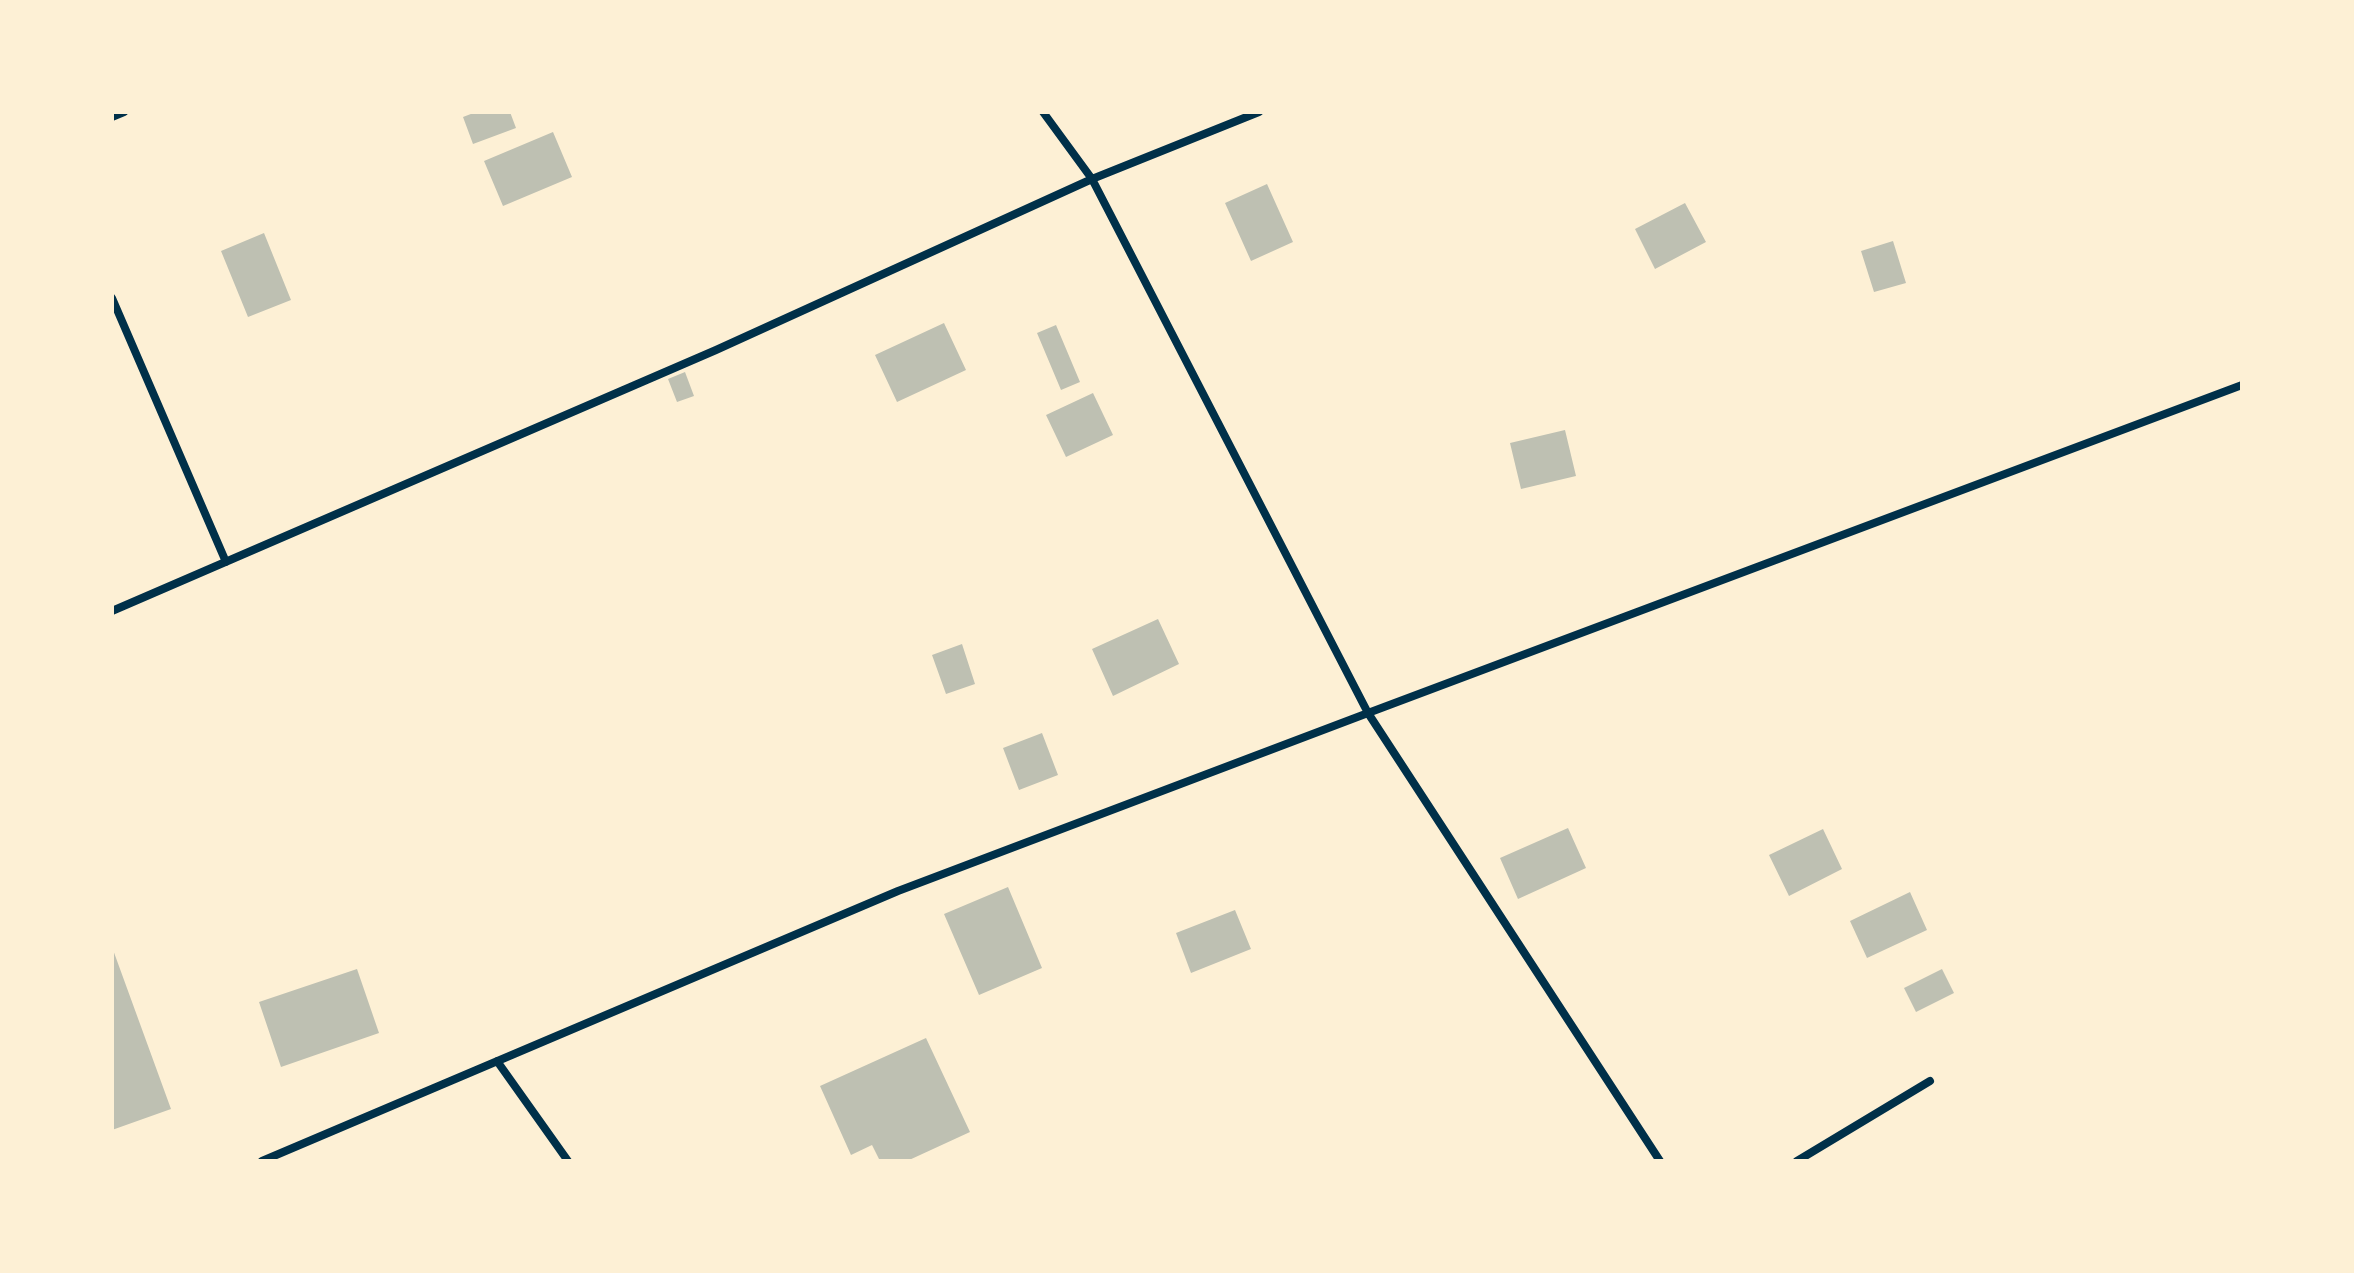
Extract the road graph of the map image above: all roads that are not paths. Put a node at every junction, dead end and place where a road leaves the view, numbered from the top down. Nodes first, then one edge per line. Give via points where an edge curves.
1 (124, 112) edge
2 (1043, 112) edge
3 (1259, 112) edge
4 (112, 117) edge
5 (1092, 179) junction
6 (112, 298) edge
7 (2242, 385) edge
8 (226, 562) junction
9 (112, 611) edge
10 (1368, 713) junction
11 (497, 1061) junction
12 (1930, 1081) dead end
13 (262, 1161) edge
14 (568, 1161) edge
15 (1660, 1161) edge
16 (1797, 1161) edge

1 - 4 street
2 - 5 street
3 - 5 street
5 - 8 street
5 - 10 street
6 - 8 street
7 - 10 street
8 - 9 street
10 - 11 street via 898,891
10 - 15 street
11 - 13 street
11 - 14 street
12 - 16 street

